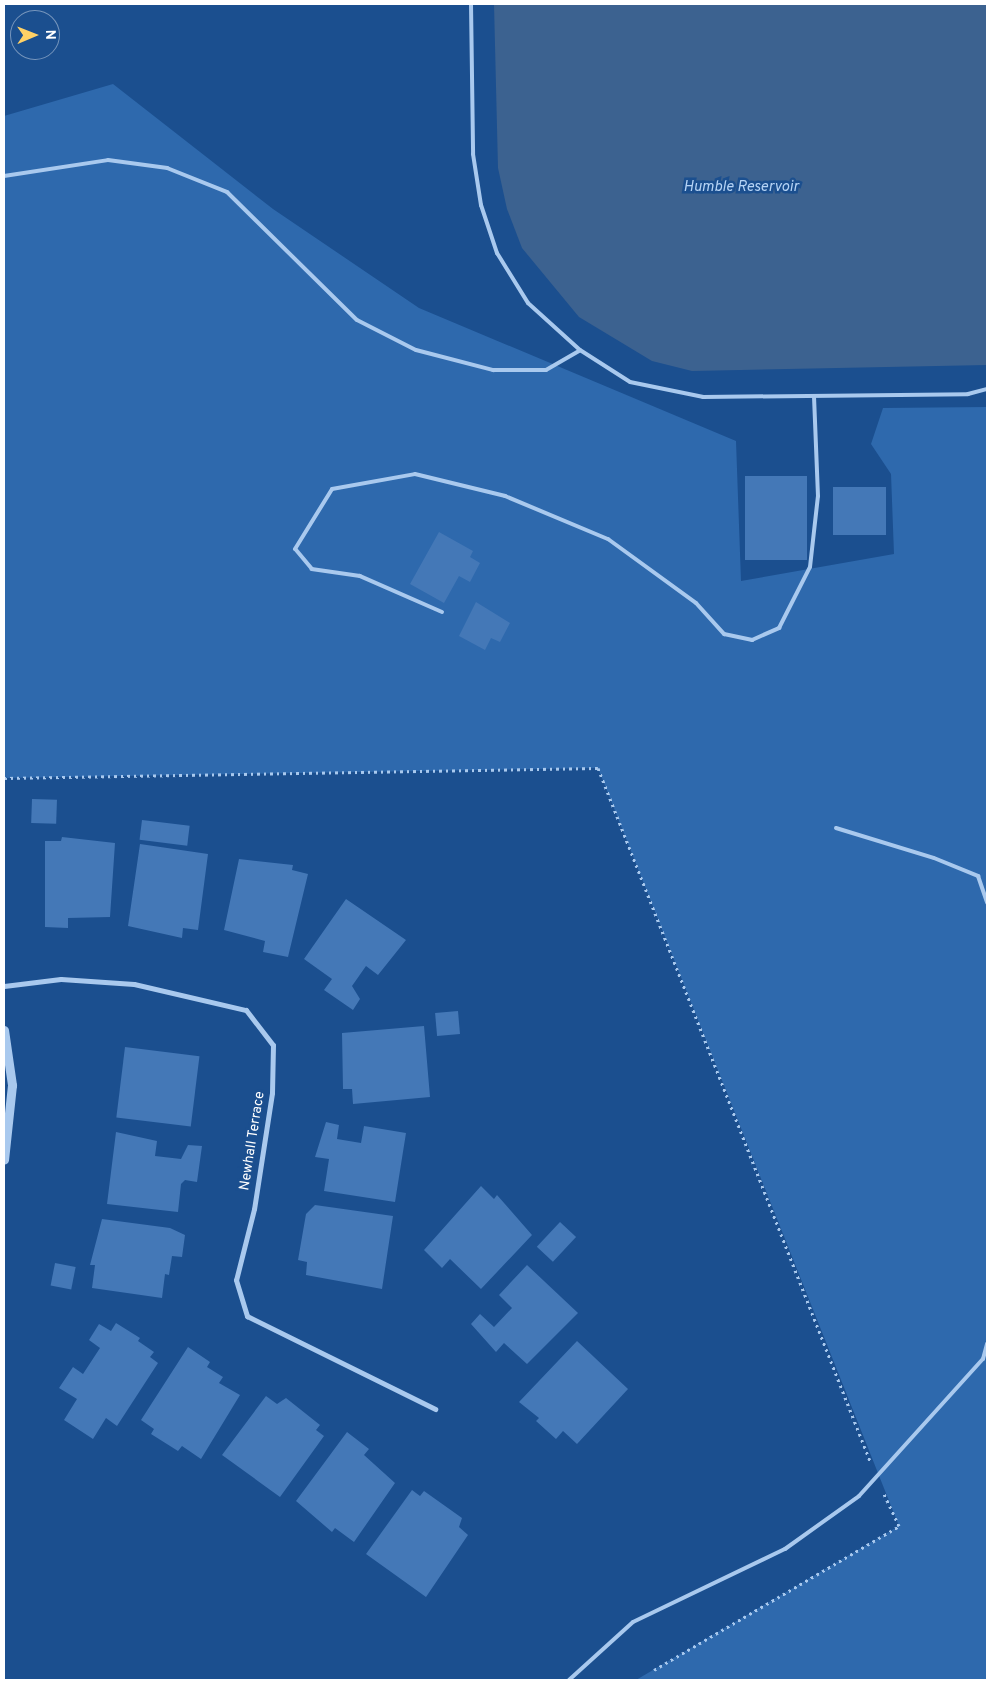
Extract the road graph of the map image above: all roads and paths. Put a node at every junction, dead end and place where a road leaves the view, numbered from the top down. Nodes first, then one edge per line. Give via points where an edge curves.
1 (471, 4) edge
2 (4, 176) edge
3 (580, 350) junction
4 (987, 389) edge
5 (814, 396) junction
6 (442, 612) dead end
7 (4, 778) edge
8 (836, 828) dead end
9 (987, 902) edge
10 (4, 986) edge
11 (4, 1030) edge
12 (4, 1160) edge
13 (987, 1344) edge
14 (435, 1409) dead end
15 (876, 1477) junction
16 (654, 1670) dead end
17 (569, 1680) edge

1 - 3 lane via 473,154 481,205 497,253 528,303
2 - 3 lane via 108,160 167,168 227,192 357,320 416,350 493,370 546,370
3 - 5 lane via 630,382 702,397
4 - 5 lane via 968,394
5 - 6 lane via 818,496 810,567 779,628 752,640 724,634 696,603 608,540 505,496 415,474 332,489 295,549 312,569 360,576
7 - 15 path via 598,768
8 - 9 lane via 934,858 978,876
10 - 14 street, Newhall Terrace via 61,979 134,984 246,1010 273,1045 272,1093 254,1209 236,1280 248,1316
11 - 12 street via 12,1085
13 - 15 lane via 983,1359
15 - 16 path via 899,1526
15 - 17 lane via 859,1496 786,1548 633,1622

